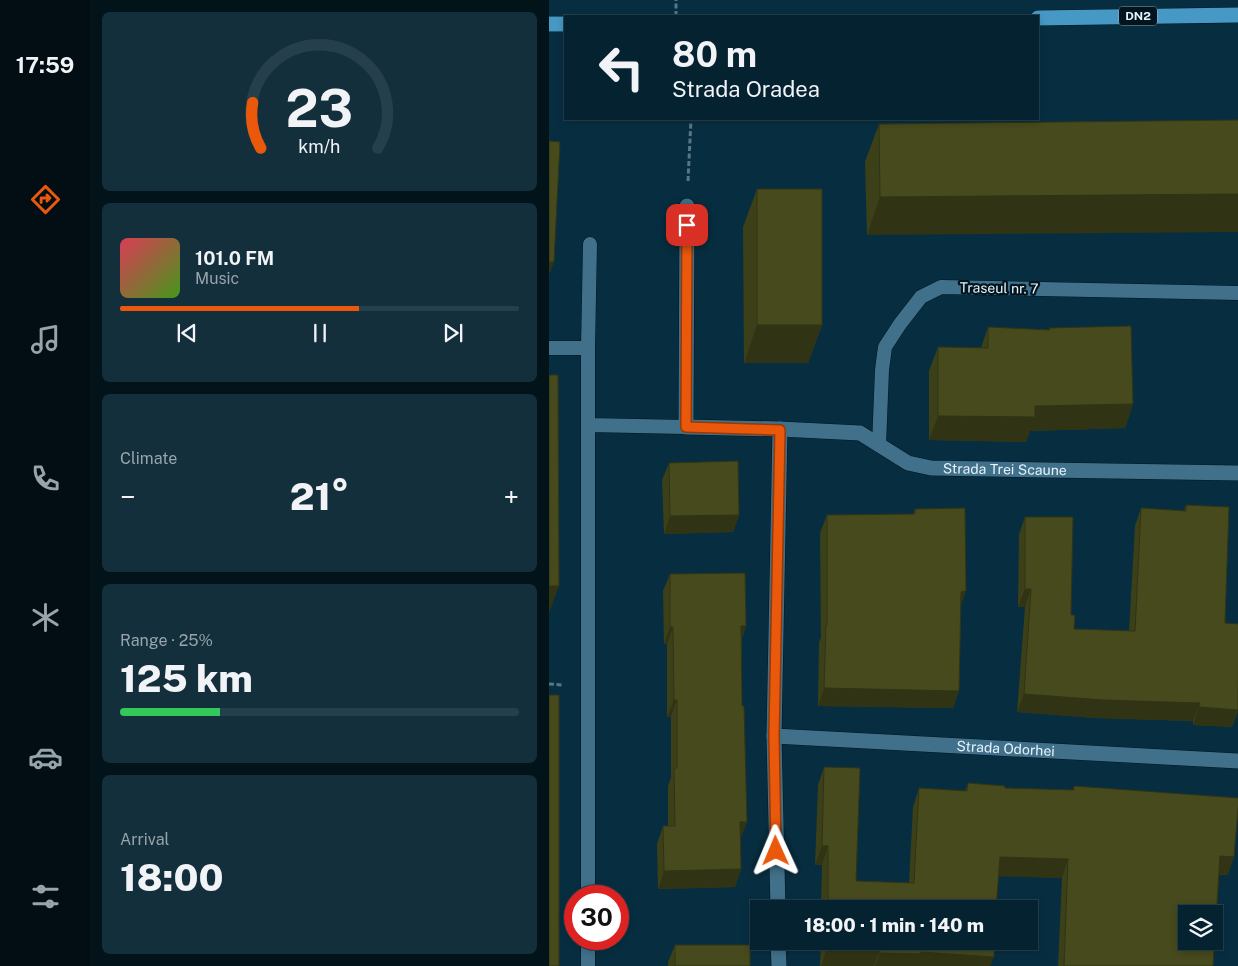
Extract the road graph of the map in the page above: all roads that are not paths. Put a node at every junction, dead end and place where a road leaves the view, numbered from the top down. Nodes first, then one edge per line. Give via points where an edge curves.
1 (1238, 15) edge
2 (1039, 18) edge
3 (549, 24) edge
4 (564, 24) edge
5 (687, 206) road end
6 (590, 244) dead end
7 (1238, 293) edge
8 (549, 348) edge
9 (588, 348) junction
10 (588, 425) junction
11 (686, 427) junction
12 (780, 430) junction
13 (879, 445) junction
14 (1238, 473) edge
15 (774, 736) junction
16 (1238, 761) edge
17 (588, 885) edge
18 (777, 900) edge
19 (588, 950) edge
20 (778, 950) edge
21 (588, 966) edge
22 (779, 966) edge

1 - 2 main road, DN2
3 - 4 main road
5 - 11 street
6 - 9 lane
7 - 13 lane, Traseul nr. 7 via 941,287 921,297 885,347 881,370
8 - 9 lane
9 - 10 lane
10 - 11 lane
10 - 17 lane
11 - 12 street, Strada Trei Scaune
12 - 13 street, Strada Trei Scaune via 860,433
12 - 15 street
13 - 14 street, Strada Trei Scaune via 908,463 931,468
15 - 16 street, Strada Odorhei
15 - 18 street
19 - 21 lane
20 - 22 street

